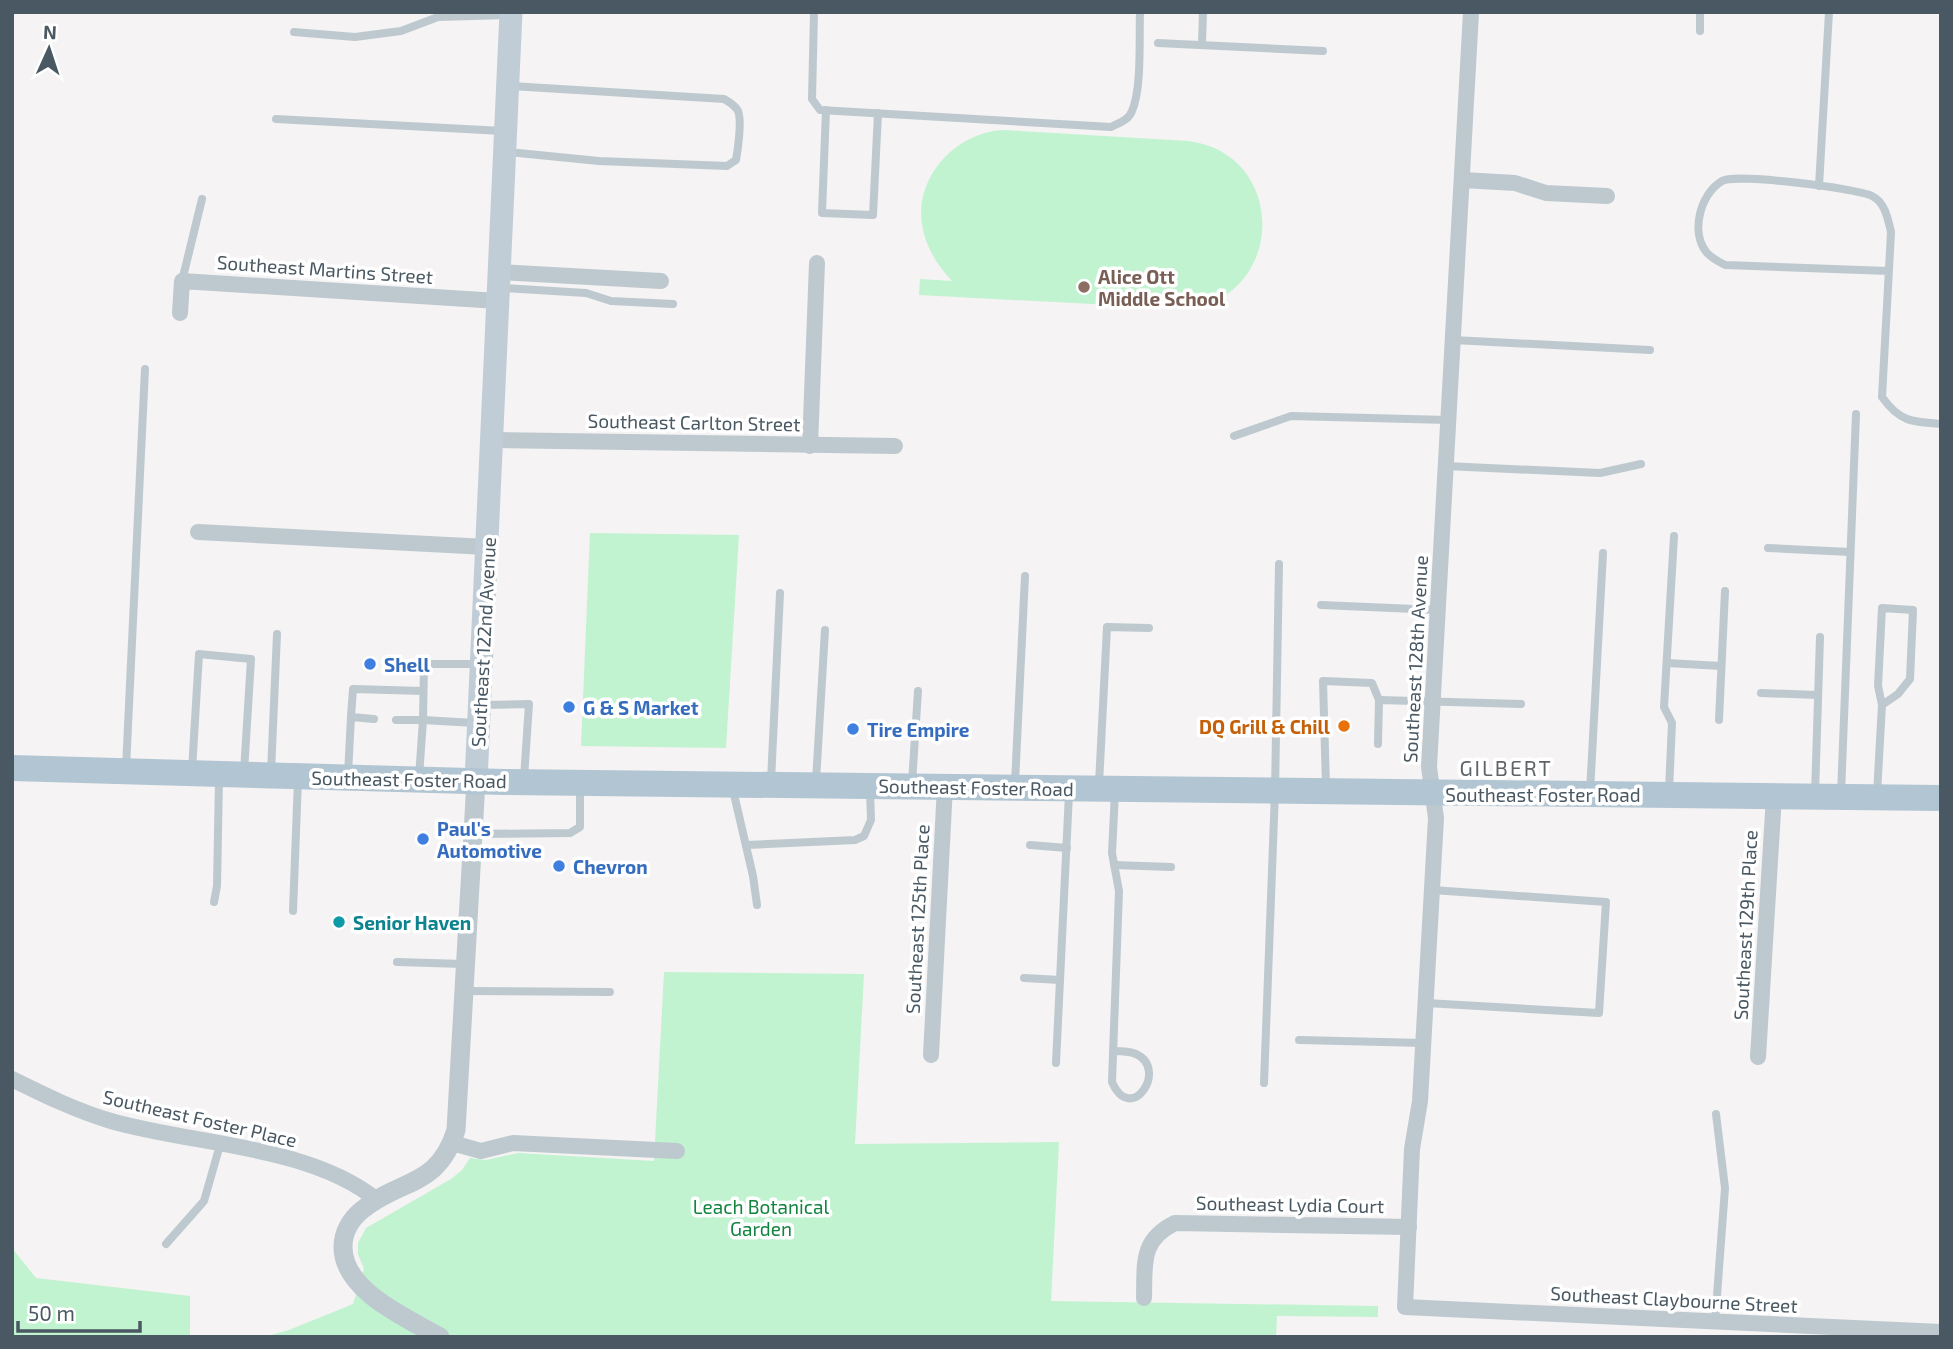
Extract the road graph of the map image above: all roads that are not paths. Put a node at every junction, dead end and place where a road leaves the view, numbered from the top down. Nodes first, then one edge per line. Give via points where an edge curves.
1 (814, 12) edge
2 (1140, 12) edge
3 (1203, 12) edge
4 (1471, 12) edge
5 (1700, 12) edge
6 (1829, 12) edge
7 (511, 14) edge
8 (1700, 31) dead end
9 (294, 32) dead end
10 (1157, 43) dead end
11 (1202, 45) junction
12 (1324, 51) dead end
13 (508, 86) junction
14 (826, 110) junction
15 (878, 113) junction
16 (276, 118) dead end
17 (505, 141) junction
18 (1463, 180) junction
19 (1819, 186) junction
20 (1607, 196) dead end
21 (202, 199) dead end
22 (817, 263) dead end
23 (1889, 271) junction
24 (182, 281) junction
25 (661, 281) dead end
26 (499, 287) junction
27 (673, 304) dead end
28 (180, 313) dead end
29 (1453, 340) junction
30 (1650, 350) dead end
31 (145, 369) dead end
32 (1856, 414) dead end
33 (1448, 420) junction
34 (1941, 424) edge
35 (1234, 436) dead end
36 (492, 440) junction
37 (810, 446) junction
38 (895, 446) dead end
39 (1641, 464) dead end
40 (1446, 466) junction
41 (198, 531) dead end
42 (1674, 536) dead end
43 (487, 547) junction
44 (1768, 548) dead end
45 (1850, 552) junction
46 (1603, 553) dead end
47 (1279, 564) dead end
48 (1025, 576) dead end
49 (1724, 591) dead end
50 (780, 593) dead end
51 (1321, 605) dead end
52 (1438, 610) junction
53 (1150, 628) dead end
54 (825, 630) dead end
55 (276, 634) dead end
56 (1820, 636) dead end
57 (1667, 663) junction
58 (481, 664) junction
59 (1721, 666) junction
60 (424, 691) junction
61 (918, 691) dead end
62 (1761, 693) dead end
63 (1818, 695) junction
64 (1379, 700) junction
65 (1433, 701) junction
66 (1521, 704) dead end
67 (1882, 705) junction
68 (479, 714) junction
69 (351, 717) junction
70 (374, 719) dead end
71 (396, 720) dead end
72 (423, 720) junction
73 (1719, 720) dead end
74 (1378, 744) dead end
75 (12, 768) edge
76 (126, 771) junction
77 (192, 773) junction
78 (232, 775) junction
79 (271, 775) junction
80 (298, 776) junction
81 (348, 778) junction
82 (419, 780) junction
83 (476, 781) junction
84 (524, 782) junction
85 (580, 782) junction
86 (732, 784) junction
87 (771, 784) junction
88 (816, 784) junction
89 (870, 785) junction
90 (911, 786) junction
91 (946, 786) junction
92 (1014, 787) junction
93 (1069, 788) junction
94 (1107, 788) junction
95 (1275, 791) junction
96 (1326, 792) junction
97 (1433, 793) junction
98 (1590, 795) junction
99 (1669, 795) junction
100 (1774, 796) junction
101 (1828, 797) junction
102 (1877, 797) junction
103 (1941, 798) edge
104 (474, 834) junction
105 (746, 845) junction
106 (1030, 845) dead end
107 (1067, 848) junction
108 (1114, 865) junction
109 (1171, 867) dead end
110 (1433, 890) junction
111 (214, 902) dead end
112 (757, 905) dead end
113 (293, 911) dead end
114 (397, 962) dead end
115 (466, 964) junction
116 (1024, 978) dead end
117 (1060, 980) junction
118 (464, 991) junction
119 (610, 992) dead end
120 (1426, 1003) junction
121 (1299, 1040) dead end
122 (1423, 1043) junction
123 (1113, 1051) junction
124 (931, 1055) dead end
125 (1758, 1058) dead end
126 (1056, 1063) dead end
127 (12, 1079) edge
128 (1264, 1083) dead end
129 (1716, 1114) dead end
130 (452, 1143) junction
131 (220, 1145) junction
132 (677, 1151) dead end
133 (377, 1200) junction
134 (1409, 1227) junction
135 (166, 1244) dead end
136 (1144, 1298) dead end
137 (1405, 1307) joint
138 (1715, 1322) junction
139 (1941, 1332) edge
140 (440, 1337) edge

1 - 14 lane via 812,99 820,110
2 - 15 lane via 1132,112 1111,127
3 - 11 lane
4 - 18 street, Southeast 128th Avenue
5 - 8 lane
6 - 19 lane
7 - 9 lane via 438,17 401,31 355,37
7 - 13 main road, Southeast 122nd Avenue
10 - 11 lane
11 - 12 lane
13 - 17 main road, Southeast 122nd Avenue
13 - 17 lane via 724,99 739,113 739,126 736,160 727,166 599,161
14 - 15 lane
14 - 15 lane via 822,213 873,215
16 - 17 lane
17 - 26 main road, Southeast 122nd Avenue
18 - 20 street via 1515,183 1546,193
18 - 29 street, Southeast 128th Avenue
19 - 23 lane via 1874,196 1886,210 1891,232
19 - 23 lane via 1722,181 1706,197 1699,219 1706,252 1725,265
21 - 24 lane
22 - 37 street
23 - 34 lane via 1882,397 1909,421
24 - 26 street, Southeast Martins Street
24 - 28 street
25 - 26 street, Southeast Martins Street
26 - 27 lane
26 - 36 main road, Southeast 122nd Avenue
29 - 30 lane
29 - 33 street, Southeast 128th Avenue
31 - 76 lane
32 - 45 lane
33 - 35 lane via 1291,416
33 - 40 street, Southeast 128th Avenue
36 - 37 street, Southeast Carlton Street
36 - 43 main road, Southeast 122nd Avenue
37 - 38 street, Southeast Carlton Street
39 - 40 lane via 1600,473
40 - 52 street, Southeast 128th Avenue
41 - 43 street
42 - 57 lane
43 - 58 main road, Southeast 122nd Avenue
44 - 45 lane
45 - 101 lane
46 - 98 lane
47 - 95 lane
48 - 92 lane
49 - 59 lane
50 - 87 lane
51 - 52 lane
52 - 65 street, Southeast 128th Avenue
53 - 94 lane via 1107,627
54 - 88 lane
55 - 79 lane
56 - 63 lane
57 - 59 lane
57 - 99 lane via 1664,707 1672,723
58 - 60 lane via 424,664
58 - 68 main road, Southeast 122nd Avenue
59 - 73 lane
60 - 69 lane via 353,689
60 - 72 lane
61 - 90 lane
62 - 63 lane
63 - 101 lane
64 - 65 lane
64 - 74 lane
64 - 96 lane via 1372,683 1323,681
65 - 66 lane
65 - 97 street, Southeast 128th Avenue via 1429,767
67 - 67 lane via 1878,687 1882,608 1913,610 1910,679
67 - 102 lane
68 - 72 lane
68 - 83 main road, Southeast 122nd Avenue
68 - 84 lane via 529,704
69 - 70 lane
69 - 81 lane
71 - 72 lane
72 - 82 lane
75 - 76 main road, Southeast Foster Road
76 - 77 main road, Southeast Foster Road
77 - 78 main road, Southeast Foster Road
77 - 78 lane via 199,654 250,659
78 - 79 main road, Southeast Foster Road
78 - 111 lane
79 - 80 main road, Southeast Foster Road
80 - 81 main road, Southeast Foster Road
80 - 113 lane
81 - 82 main road, Southeast Foster Road
82 - 83 main road, Southeast Foster Road
83 - 84 main road, Southeast Foster Road
83 - 104 street, Southeast 122nd Avenue
84 - 85 main road, Southeast Foster Road
85 - 86 main road, Southeast Foster Road
85 - 104 lane via 580,827 569,833
86 - 87 main road, Southeast Foster Road
86 - 105 lane
87 - 88 main road, Southeast Foster Road
88 - 89 main road, Southeast Foster Road
89 - 90 main road, Southeast Foster Road
89 - 105 lane via 871,820 864,836
90 - 91 main road, Southeast Foster Road
91 - 92 main road, Southeast Foster Road
91 - 124 street, Southeast 125th Place
92 - 93 main road, Southeast Foster Road
93 - 94 main road, Southeast Foster Road
93 - 107 lane
94 - 95 main road, Southeast Foster Road
94 - 108 lane
95 - 96 main road, Southeast Foster Road
95 - 128 lane
96 - 97 main road, Southeast Foster Road
97 - 98 main road, Southeast Foster Road
97 - 110 street, Southeast 128th Avenue
98 - 99 main road, Southeast Foster Road
99 - 100 main road, Southeast Foster Road
100 - 101 main road, Southeast Foster Road
100 - 125 street, Southeast 129th Place
101 - 102 main road, Southeast Foster Road
102 - 103 main road, Southeast Foster Road
104 - 115 street, Southeast 122nd Avenue
105 - 112 lane
106 - 107 lane
107 - 117 lane
108 - 109 lane
108 - 123 lane via 1119,891
110 - 120 street, Southeast 128th Avenue
110 - 120 lane via 1606,902 1600,999 1599,1013
114 - 115 lane
115 - 118 street, Southeast 122nd Avenue
116 - 117 lane
117 - 126 lane
118 - 119 lane
118 - 130 street, Southeast 122nd Avenue via 458,1113
120 - 122 street, Southeast 128th Avenue
121 - 122 lane
122 - 134 street, Southeast 128th Avenue
123 - 123 lane via 1116,1091 1128,1098 1139,1097 1148,1082 1145,1062 1139,1055
127 - 131 street, Southeast Foster Place via 113,1122
129 - 138 lane via 1726,1188
130 - 132 street via 481,1151 513,1143
130 - 133 street, Southeast 122nd Avenue via 434,1168
131 - 133 street, Southeast Foster Place via 308,1164 360,1186
131 - 135 lane via 204,1201
133 - 140 street, Southeast 122nd Avenue via 347,1228 346,1265 361,1287 379,1301
134 - 136 street, Southeast Lydia Court via 1175,1223 1152,1239 1145,1256
134 - 137 street, Southeast 128th Avenue
137 - 138 street, Southeast Claybourne Street
138 - 139 street, Southeast Claybourne Street

